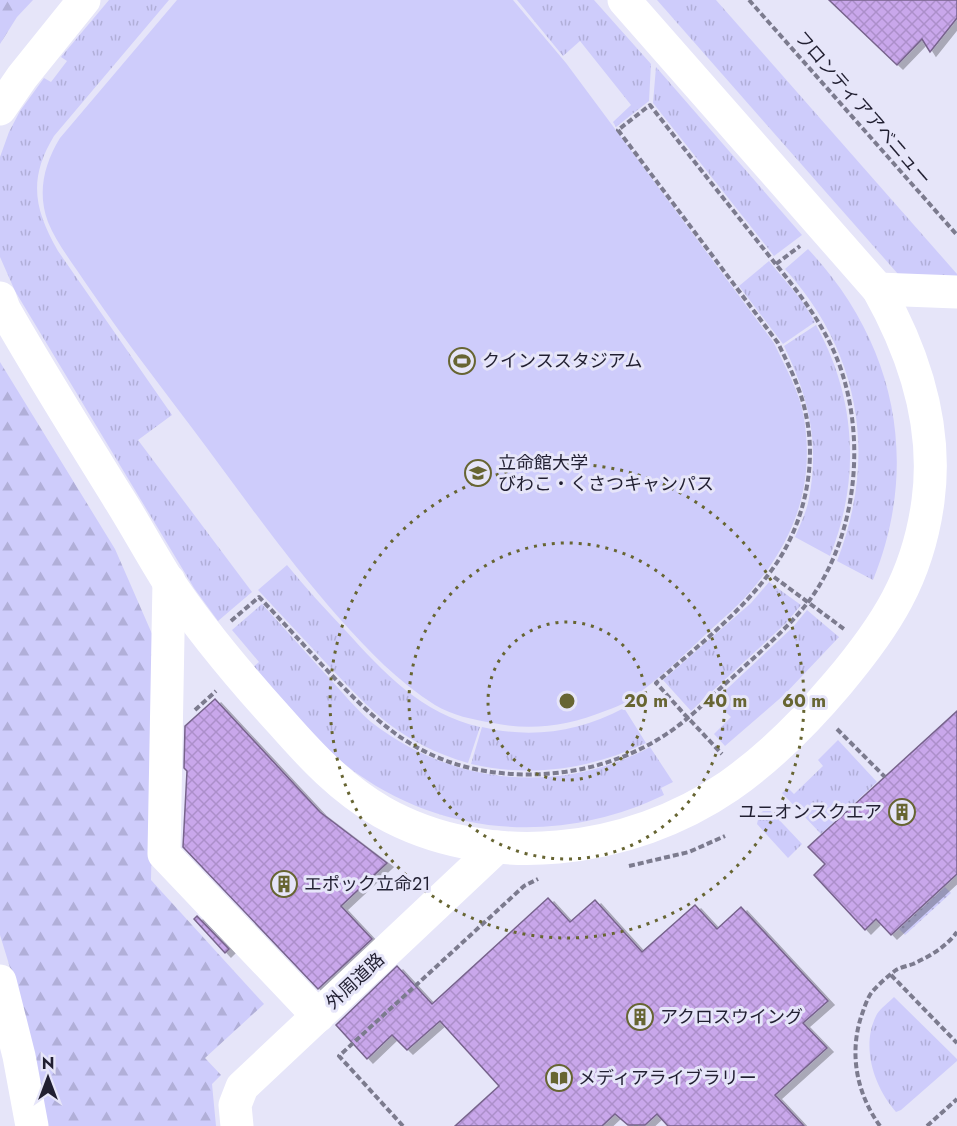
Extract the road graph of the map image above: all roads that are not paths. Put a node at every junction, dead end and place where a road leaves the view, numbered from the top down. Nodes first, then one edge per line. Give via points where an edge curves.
1 (84, 0) edge
2 (624, 0) edge
3 (0, 109) edge
4 (957, 292) edge
5 (0, 298) edge
6 (884, 300) junction
7 (957, 314) edge
8 (169, 581) junction
9 (497, 847) junction
10 (0, 981) edge
11 (318, 1016) junction
12 (32, 1126) edge
13 (237, 1126) edge

1 - 3 street
2 - 6 street
4 - 6 street
5 - 8 street via 48,386
6 - 7 street
6 - 9 street via 920,390 928,431 930,481 924,525 912,567 894,607 868,647 827,696 764,758 730,786 687,810 642,829 594,842 546,848
8 - 9 street via 236,673 336,780 412,826 468,843
8 - 11 street via 164,854
9 - 11 street, 外周道路
10 - 12 street
11 - 13 street, 外周道路 via 242,1087 235,1105

